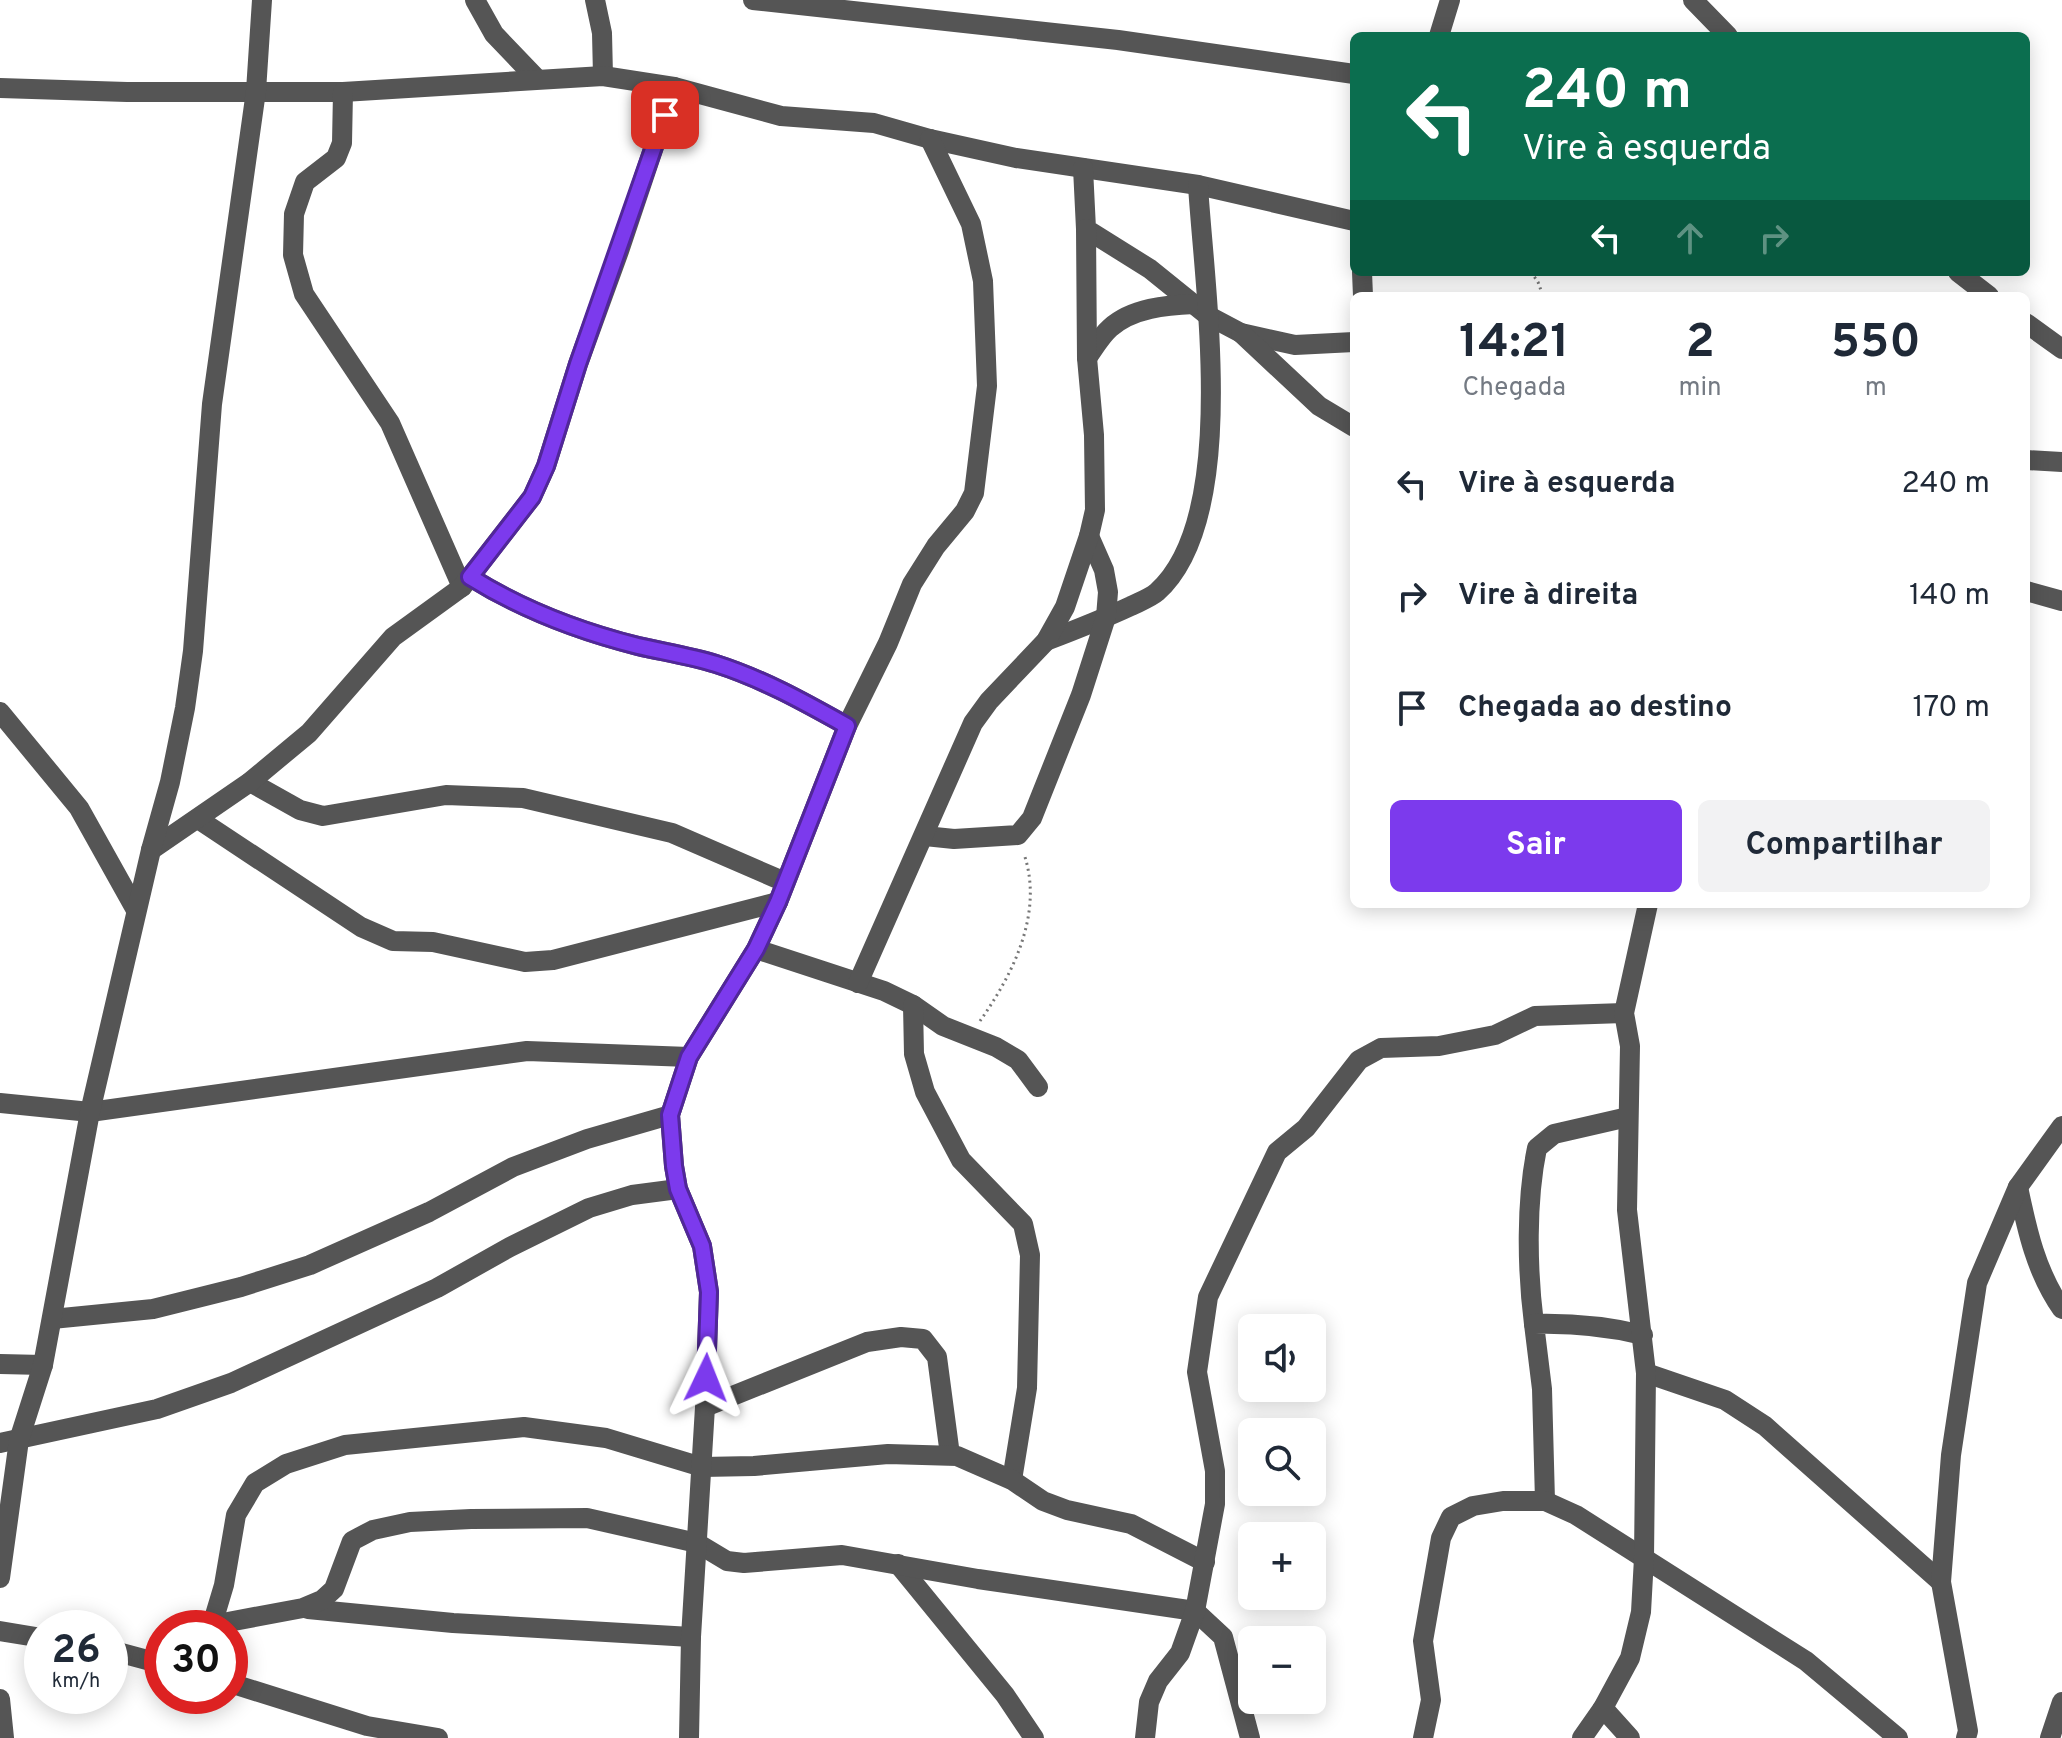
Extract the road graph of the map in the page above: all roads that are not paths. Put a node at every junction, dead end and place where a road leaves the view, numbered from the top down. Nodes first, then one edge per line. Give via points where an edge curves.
1 (262, 0) edge
2 (475, 0) edge
3 (595, 0) edge
4 (753, 0) edge
5 (1450, 0) edge
6 (1693, 0) edge
7 (1440, 32) edge
8 (1724, 32) edge
9 (1350, 73) edge
10 (603, 76) junction
11 (537, 79) junction
12 (674, 87) junction
13 (0, 88) edge
14 (256, 91) junction
15 (343, 92) junction
16 (930, 139) junction
17 (1083, 168) junction
18 (1198, 185) junction
19 (1350, 220) edge
20 (1086, 229) junction
21 (1960, 282) edge
22 (1981, 292) edge
23 (1201, 310) junction
24 (2030, 326) edge
25 (1241, 333) junction
26 (1350, 342) edge
27 (2062, 349) edge
28 (1087, 358) junction
29 (1350, 425) edge
30 (2030, 460) edge
31 (2062, 462) edge
32 (1089, 536) junction
33 (466, 582) junction
34 (2030, 592) edge
35 (2062, 601) edge
36 (1106, 617) junction
37 (1046, 641) junction
38 (0, 712) edge
39 (847, 726) junction
40 (250, 782) junction
41 (198, 819) junction
42 (925, 836) junction
43 (151, 850) junction
44 (785, 882) junction
45 (778, 902) junction
46 (1647, 908) edge
47 (136, 910) junction
48 (756, 949) junction
49 (858, 983) junction
50 (913, 1005) junction
51 (1624, 1013) junction
52 (689, 1057) junction
53 (1038, 1087) dead end
54 (0, 1103) edge
55 (90, 1112) junction
56 (670, 1115) junction
57 (1628, 1117) junction
58 (2062, 1126) edge
59 (2018, 1187) junction
60 (678, 1189) junction
61 (2062, 1309) edge
62 (52, 1319) junction
63 (1534, 1324) junction
64 (1643, 1335) junction
65 (0, 1364) edge
66 (43, 1365) junction
67 (1646, 1373) junction
68 (705, 1407) junction
69 (9, 1442) edge
70 (950, 1455) junction
71 (702, 1467) junction
72 (1012, 1480) junction
73 (1545, 1501) junction
74 (697, 1543) junction
75 (1644, 1558) junction
76 (1205, 1562) junction
77 (898, 1564) junction
78 (0, 1578) edge
79 (1941, 1582) junction
80 (303, 1608) junction
81 (215, 1610) edge
82 (1195, 1611) junction
83 (248, 1619) edge
84 (0, 1631) edge
85 (24, 1635) edge
86 (691, 1637) junction
87 (248, 1689) edge
88 (0, 1699) edge
89 (2062, 1702) edge
90 (1603, 1708) junction
91 (4, 1738) edge
92 (438, 1738) edge
93 (689, 1738) edge
94 (1034, 1738) edge
95 (1145, 1738) edge
96 (1250, 1738) edge
97 (1423, 1738) edge
98 (1582, 1738) edge
99 (1630, 1738) edge
100 (1898, 1738) edge
101 (1966, 1738) edge
102 (2050, 1738) edge

1 - 14 street
2 - 11 street via 494,34
3 - 10 street
4 - 9 street via 1118,40
5 - 7 street
6 - 8 street
10 - 11 street
10 - 12 street
11 - 15 street
12 - 16 street via 781,116 874,123
12 - 33 street via 546,466 532,497
13 - 14 street
14 - 15 street
14 - 43 street via 212,404 193,651 170,782
15 - 33 street via 342,143 336,158 305,182 294,214 293,255 304,294 390,423
16 - 17 street
16 - 39 street via 971,224 983,281 987,386 981,454 970,502 912,584
17 - 18 street
17 - 20 street
18 - 19 street
18 - 23 street
20 - 23 street via 1150,269
20 - 28 street
21 - 22 street
23 - 25 street
23 - 28 street via 1160,307 1136,313 1111,327
23 - 36 street via 1209,469 1189,547 1155,595
24 - 27 street
25 - 26 street via 1295,345
25 - 29 street via 1319,406
28 - 32 street via 1095,510
30 - 31 street
32 - 36 street via 1104,570
32 - 37 street via 1065,607
33 - 39 street via 548,619 770,683
33 - 40 street via 393,637 309,733
34 - 35 street
36 - 37 street
36 - 42 street via 1032,818 1018,835
37 - 42 street via 973,723
38 - 47 street via 79,808
39 - 44 street
40 - 41 street
40 - 44 street via 300,810 323,816 446,795 523,798 672,833
41 - 43 street
41 - 45 street via 361,927 393,941 433,942 525,962 553,960
42 - 49 street
43 - 47 street
44 - 45 street
45 - 48 street
46 - 51 street
47 - 55 street
48 - 49 street
48 - 52 street
49 - 50 street
50 - 53 street via 943,1026 1018,1060
50 - 72 street via 914,1054 925,1092 961,1160 1023,1224 1030,1255 1027,1388
51 - 57 street via 1630,1046
51 - 76 street via 1535,1016 1495,1035 1439,1046 1381,1048 1359,1060 1306,1128 1277,1152 1208,1297 1197,1372 1215,1471
52 - 55 street via 527,1051
52 - 56 street
54 - 55 street
55 - 62 street
56 - 60 street
56 - 62 street via 513,1167 429,1212 310,1265 153,1309
57 - 63 street via 1554,1134 1537,1148 1530,1276
57 - 64 street via 1627,1210
58 - 59 street
59 - 61 street via 2031,1248
59 - 79 street via 1977,1283 1951,1455
60 - 68 street via 702,1246 709,1292
60 - 69 street via 589,1208 437,1288 231,1383 157,1409
62 - 66 street
63 - 64 street via 1607,1326
63 - 73 street
64 - 67 street
65 - 66 street
66 - 69 street
67 - 75 street
67 - 79 street via 1725,1400 1765,1426
68 - 70 street via 867,1342 923,1339 937,1357
68 - 71 street
69 - 78 street
70 - 71 street
70 - 72 street
71 - 74 street
71 - 81 street via 606,1438 524,1427 345,1445 286,1464 255,1483 236,1515
72 - 76 street via 1043,1501 1131,1524
73 - 75 street
73 - 97 street via 1473,1506 1451,1517 1441,1538 1423,1641 1431,1700
74 - 77 street via 727,1561 744,1563 842,1555
74 - 80 street via 587,1518 410,1522 352,1541 334,1589
74 - 86 street
75 - 90 street via 1641,1612 1630,1658
75 - 100 street via 1806,1661
76 - 82 street
77 - 82 street
77 - 94 street
79 - 101 street
80 - 83 street
80 - 86 street
82 - 95 street via 1180,1653 1149,1702
82 - 96 street via 1223,1637
84 - 85 street
86 - 93 street
87 - 92 street via 367,1726
88 - 91 street
89 - 102 street
90 - 98 street
90 - 99 street

